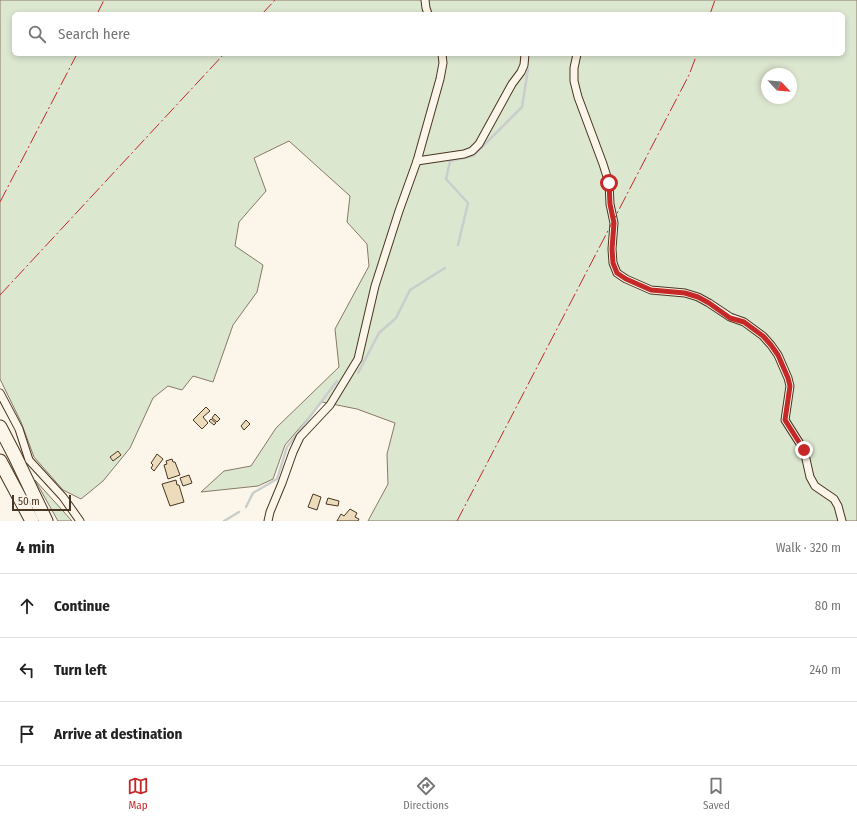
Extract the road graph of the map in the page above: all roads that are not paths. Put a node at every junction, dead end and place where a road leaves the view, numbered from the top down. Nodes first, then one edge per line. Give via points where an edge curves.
1 (425, 0) edge
2 (427, 12) edge
3 (442, 56) edge
4 (525, 56) edge
5 (577, 56) edge
6 (417, 160) junction
7 (0, 393) edge
8 (0, 427) edge
9 (15, 456) junction
10 (0, 461) edge
11 (32, 521) edge
12 (46, 521) edge
13 (53, 521) edge
14 (80, 521) edge
15 (268, 521) edge
16 (842, 521) edge

1 - 2 street
3 - 6 street via 440,79
4 - 6 street via 521,72 479,144 472,151
5 - 16 street via 574,81 578,97 609,183 614,223 613,263 617,273 651,290 685,293 698,297 730,318 744,322 763,336 778,355 790,386 785,420 804,450 810,477 815,486 834,499
6 - 15 street via 375,286 358,359 330,405 300,437
7 - 14 street via 19,428 29,460
8 - 9 highway
9 - 12 highway
9 - 13 highway
10 - 11 highway

